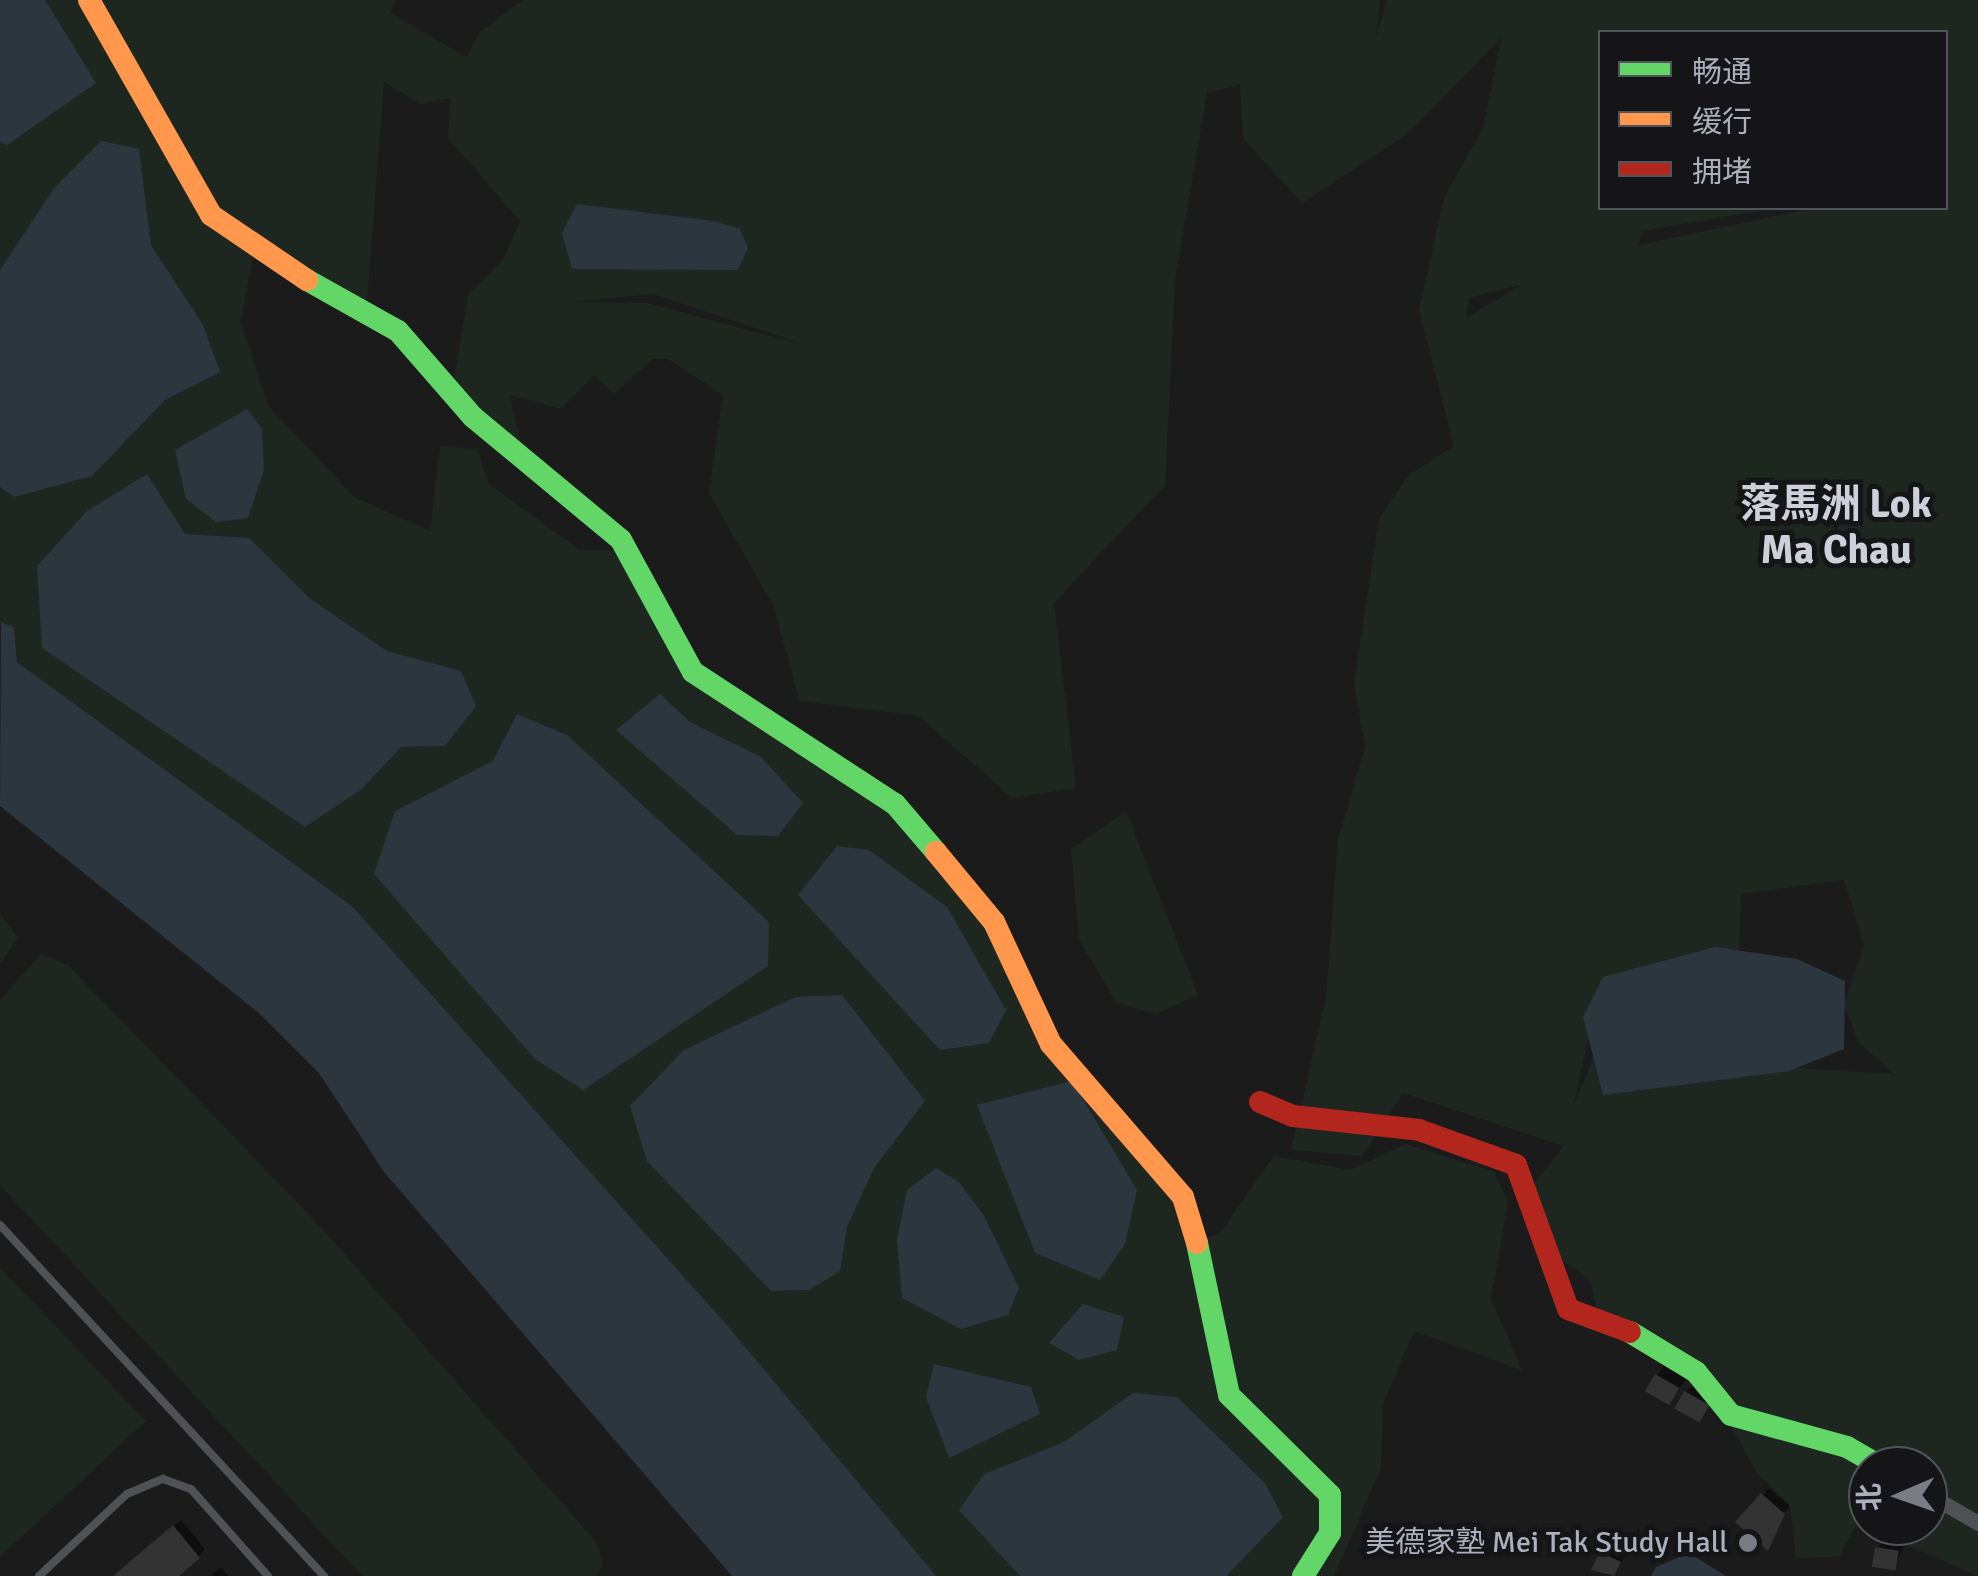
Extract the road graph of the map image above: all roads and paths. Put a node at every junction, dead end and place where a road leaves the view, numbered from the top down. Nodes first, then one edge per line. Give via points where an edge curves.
1 (88, 0) edge
2 (1260, 1102) dead end
3 (0, 1226) edge
4 (1848, 1448) edge
5 (1948, 1506) edge
6 (1978, 1523) edge
7 (39, 1576) edge
8 (268, 1576) edge
9 (324, 1576) edge
10 (1303, 1576) edge

1 - 10 street via 211,215 236,240 398,331 472,417 621,540 693,672 895,804 994,922 1052,1044 1183,1197 1218,1311 1230,1395 1330,1495 1330,1533
2 - 4 street via 1309,1119 1419,1130 1516,1165 1548,1274 1568,1308 1653,1341 1696,1372 1731,1416
3 - 9 lane
5 - 6 street
7 - 8 lane via 136,1487 162,1479 192,1490

